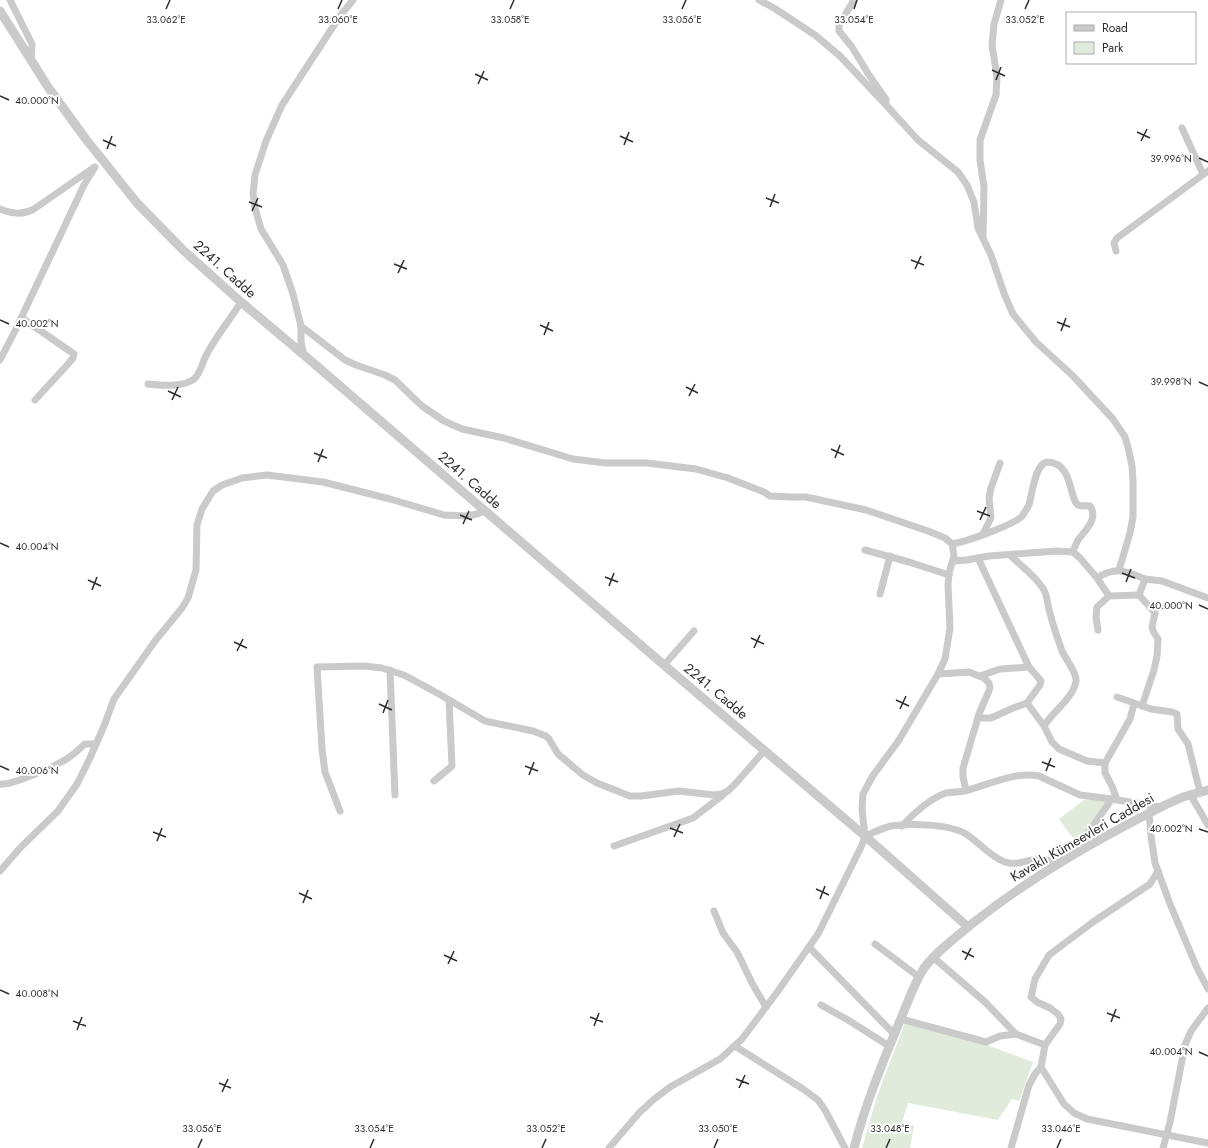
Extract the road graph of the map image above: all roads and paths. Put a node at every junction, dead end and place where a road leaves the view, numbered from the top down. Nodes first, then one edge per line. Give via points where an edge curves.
1 (10, 0) edge
2 (353, 0) edge
3 (759, 0) edge
4 (854, 0) edge
5 (1001, 0) edge
6 (0, 11) edge
7 (31, 60) junction
8 (886, 105) junction
9 (1182, 128) dead end
10 (99, 164) junction
11 (1206, 173) edge
12 (0, 209) edge
13 (983, 238) junction
14 (1116, 251) dead end
15 (241, 302) junction
16 (22, 318) junction
17 (301, 326) junction
18 (304, 355) junction
19 (0, 360) edge
20 (148, 384) dead end
21 (35, 400) dead end
22 (1000, 463) dead end
23 (485, 511) junction
24 (983, 534) junction
25 (952, 544) junction
26 (865, 550) dead end
27 (1073, 552) junction
28 (1010, 555) junction
29 (890, 556) junction
30 (978, 558) junction
31 (953, 560) junction
32 (1119, 570) junction
33 (949, 575) junction
34 (1098, 578) junction
35 (1145, 579) junction
36 (880, 594) dead end
37 (1139, 595) junction
38 (1108, 596) junction
39 (1208, 598) edge
40 (1098, 630) dead end
41 (694, 631) dead end
42 (664, 665) junction
43 (1029, 667) junction
44 (390, 670) junction
45 (938, 674) junction
46 (980, 676) junction
47 (1117, 697) dead end
48 (449, 700) junction
49 (1027, 703) junction
50 (1138, 705) junction
51 (978, 718) junction
52 (1044, 726) junction
53 (96, 744) junction
54 (764, 751) junction
55 (1105, 763) junction
56 (434, 781) dead end
57 (0, 784) edge
58 (966, 790) junction
59 (1204, 791) edge
60 (726, 792) junction
61 (1190, 794) junction
62 (395, 795) dead end
63 (1114, 800) junction
64 (1160, 807) junction
65 (340, 811) dead end
66 (1149, 812) junction
67 (1208, 825) edge
68 (902, 826) junction
69 (865, 836) junction
70 (614, 846) dead end
71 (1063, 861) junction
72 (0, 871) edge
73 (1158, 871) junction
74 (714, 911) dead end
75 (968, 927) junction
76 (875, 944) dead end
77 (809, 947) junction
78 (934, 958) junction
79 (919, 977) junction
80 (1208, 988) edge
81 (821, 1005) dead end
82 (766, 1007) junction
83 (1208, 1008) edge
84 (901, 1019) junction
85 (894, 1034) junction
86 (1016, 1034) junction
87 (1045, 1045) junction
88 (735, 1046) junction
89 (889, 1046) junction
90 (1041, 1067) junction
91 (1167, 1134) junction
92 (1208, 1143) edge
93 (611, 1148) edge
94 (845, 1148) edge
95 (854, 1148) edge
96 (1011, 1148) edge
97 (1163, 1148) edge

1 - 7 street via 32,44
2 - 17 street via 282,105 266,140 256,175 254,208 261,229 283,265
3 - 8 street via 815,35
4 - 8 street via 839,25 840,31 886,99
5 - 13 street via 994,24 992,45 997,90 980,140 984,187
6 - 7 street, 2241. Cadde
7 - 10 street, 2241. Cadde
8 - 13 street via 918,140 963,178 974,202 976,223
9 - 11 street
10 - 12 street via 27,213 11,213
10 - 15 street, 2241. Cadde via 183,250
10 - 16 street via 84,185
11 - 14 street via 1117,238 1114,243
13 - 32 street via 997,268 1009,306 1020,323 1105,410 1124,437 1132,466 1133,517
15 - 18 street, 2241. Cadde
15 - 20 street via 210,347 194,379 173,385
16 - 19 street
16 - 21 street via 74,354
17 - 18 street
17 - 25 street via 338,356 395,380 422,406 462,429 504,438 573,459 606,463 647,463 696,470 728,478 770,496 806,496 866,510 928,530
18 - 23 street, 2241. Cadde
22 - 24 street via 989,498 991,518
23 - 42 street, 2241. Cadde
23 - 53 street via 468,516 444,515 323,482 267,475 242,478 216,488 205,502 197,525 196,570 188,598 114,699
24 - 25 street
24 - 27 street via 1022,518 1038,471 1043,464 1049,462 1056,464 1065,473 1071,483 1077,505 1090,506 1093,513 1090,526
25 - 31 street
26 - 29 street
27 - 28 street
27 - 34 street
28 - 30 street
28 - 52 street via 1034,577 1046,593 1063,653 1076,678 1069,697
29 - 33 street
29 - 36 street
30 - 31 street
30 - 43 street
31 - 33 street
32 - 34 street via 1105,573
32 - 35 street
33 - 45 street via 950,628 945,659
34 - 38 street
35 - 37 street
35 - 39 street via 1162,581
37 - 38 street
37 - 50 street via 1155,613 1152,627 1158,639 1154,670
38 - 40 street via 1097,607
41 - 42 street
42 - 54 street, 2241. Cadde
43 - 46 street via 1000,669
43 - 49 street via 1042,683
44 - 48 street
44 - 62 street
44 - 65 street via 364,666 316,668 325,772
45 - 46 street via 969,672
45 - 69 street via 863,794
46 - 51 street via 989,683 990,688
47 - 50 street
48 - 56 street via 452,766
48 - 60 street via 485,721 546,736 558,754 583,775 623,794 635,797 672,791 714,795
49 - 51 street via 991,718
49 - 52 street
50 - 55 street
50 - 59 street via 1177,714 1178,729 1188,744
51 - 58 street via 963,768
52 - 55 street via 1052,742 1059,749 1087,761
53 - 57 street via 85,744 65,761 13,783
53 - 72 street via 77,784 58,811
54 - 60 street
54 - 69 street, 2241. Cadde
55 - 63 street via 1105,773 1112,786
58 - 63 street via 1017,776 1033,775 1080,795
58 - 68 street via 946,793 916,812
59 - 61 street, Kavaklı Kümeevleri Caddesi
60 - 70 street via 693,818
61 - 64 street, Kavaklı Kümeevleri Caddesi
61 - 67 street
63 - 64 street
63 - 71 street
64 - 66 street, Kavaklı Kümeevleri Caddesi
66 - 71 street, Kavaklı Kümeevleri Caddesi
66 - 73 street via 1153,852
68 - 69 street via 891,826
68 - 71 street via 940,826 958,830 1007,863 1019,864 1037,859
69 - 75 street, 2241. Cadde
69 - 77 street via 825,921
71 - 75 street, Kavaklı Kümeevleri Caddesi via 1020,888
73 - 80 street via 1187,946
73 - 87 street via 1150,884 1049,955 1035,979 1032,997 1058,1014 1061,1019
74 - 82 street via 723,933 737,952
75 - 78 street, Kavaklı Kümeevleri Caddesi
76 - 79 street
77 - 82 street
77 - 85 street
78 - 79 street, Kavaklı Kümeevleri Caddesi
78 - 86 street via 985,1002
79 - 84 street, Kavaklı Kümeevleri Caddesi
81 - 89 street
82 - 88 street
83 - 91 street via 1184,1045
84 - 85 street, Kavaklı Kümeevleri Caddesi
84 - 86 street via 986,1042 1000,1036
85 - 89 street, Kavaklı Kümeevleri Caddesi
86 - 87 street
87 - 90 street
88 - 93 street via 715,1062 670,1087 653,1100
88 - 94 street via 818,1100
89 - 95 street, Kavaklı Kümeevleri Caddesi via 871,1091
90 - 91 street via 1064,1104 1074,1113 1086,1118
90 - 96 street via 1029,1085
91 - 92 street
91 - 97 street

